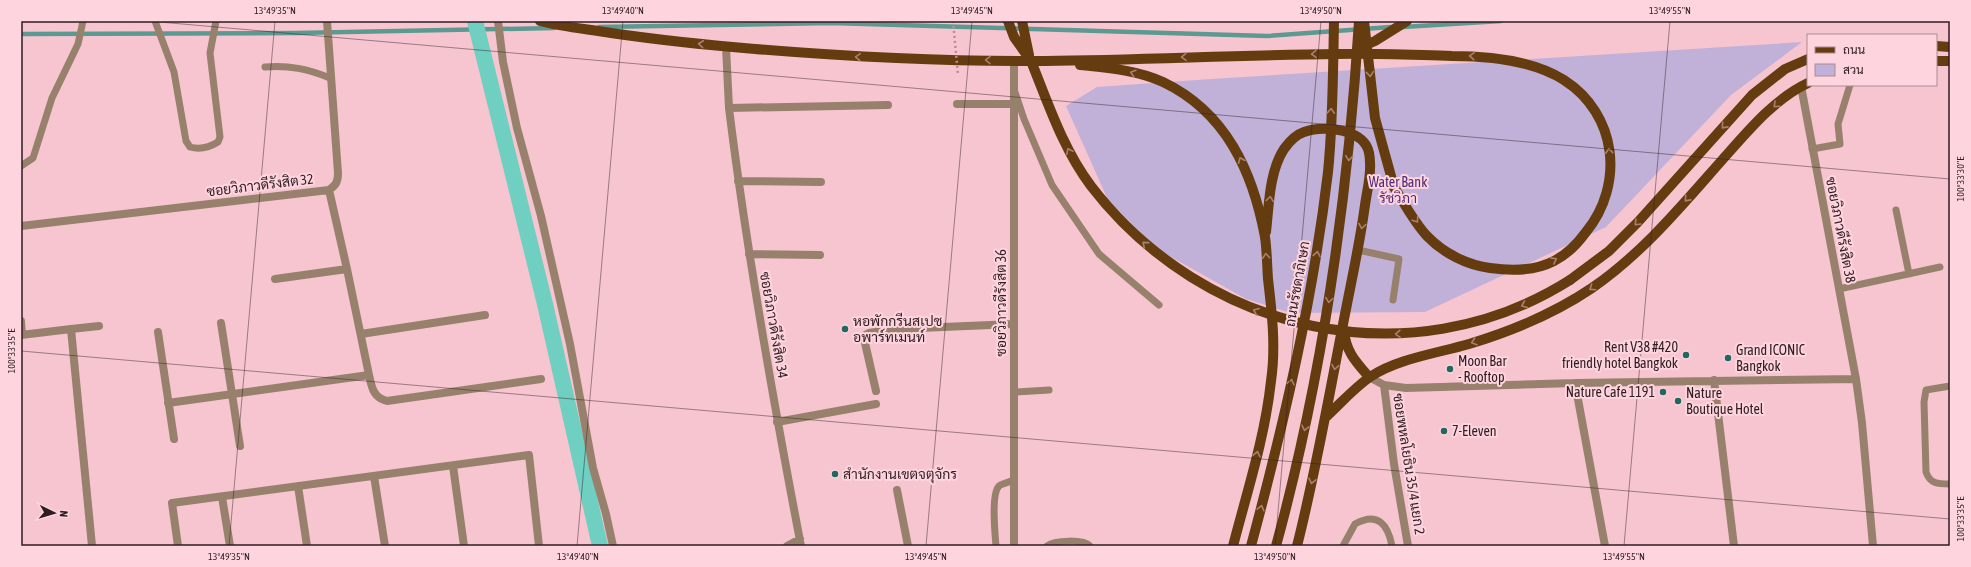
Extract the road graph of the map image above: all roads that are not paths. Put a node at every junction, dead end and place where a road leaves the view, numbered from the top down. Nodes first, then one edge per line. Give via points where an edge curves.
1 (83, 21) edge
2 (155, 21) edge
3 (216, 21) edge
4 (327, 21) edge
5 (498, 21) edge
6 (540, 21) edge
7 (1008, 21) edge
8 (1022, 21) edge
9 (1334, 21) edge
10 (1359, 21) edge
11 (1364, 21) edge
12 (1407, 21) edge
13 (1937, 46) edge
14 (726, 47) junction
15 (1950, 47) edge
16 (1340, 54) junction
17 (1807, 59) edge
18 (1014, 60) junction
19 (1031, 61) junction
20 (1041, 61) junction
21 (1937, 61) edge
22 (1950, 61) edge
23 (265, 67) dead end
24 (330, 78) junction
25 (1804, 85) edge
26 (1850, 86) edge
27 (1014, 88) junction
28 (957, 104) dead end
29 (1014, 104) junction
30 (888, 105) dead end
31 (729, 108) junction
32 (1812, 149) junction
33 (21, 166) edge
34 (738, 182) junction
35 (821, 182) dead end
36 (329, 190) junction
37 (1896, 210) dead end
38 (21, 226) edge
39 (1265, 238) junction
40 (1358, 250) junction
41 (749, 254) junction
42 (820, 255) dead end
43 (1940, 267) dead end
44 (347, 269) junction
45 (1910, 274) junction
46 (275, 279) dead end
47 (1839, 289) junction
48 (1393, 300) dead end
49 (1159, 305) dead end
50 (485, 315) dead end
51 (21, 321) edge
52 (1343, 323) junction
53 (221, 324) dead end
54 (1014, 324) junction
55 (98, 326) dead end
56 (71, 330) junction
57 (158, 332) dead end
58 (361, 334) junction
59 (22, 335) edge
60 (369, 375) junction
61 (1369, 377) junction
62 (1856, 379) junction
63 (541, 380) dead end
64 (1714, 380) junction
65 (1575, 383) junction
66 (1384, 385) junction
67 (1950, 386) edge
68 (1050, 390) dead end
69 (876, 391) dead end
70 (1014, 392) junction
71 (232, 393) junction
72 (168, 403) junction
73 (876, 404) dead end
74 (1327, 416) junction
75 (777, 422) junction
76 (174, 439) dead end
77 (240, 446) dead end
78 (453, 466) junction
79 (374, 476) junction
80 (1014, 480) junction
81 (1950, 484) edge
82 (298, 486) junction
83 (897, 490) dead end
84 (222, 497) junction
85 (800, 542) edge
86 (92, 546) edge
87 (178, 546) edge
88 (230, 546) edge
89 (307, 546) edge
90 (385, 546) edge
91 (464, 546) edge
92 (539, 546) edge
93 (613, 546) edge
94 (787, 546) edge
95 (908, 546) edge
96 (996, 546) edge
97 (1014, 546) edge
98 (1047, 546) edge
99 (1090, 546) edge
100 (1233, 546) edge
101 (1251, 546) edge
102 (1276, 546) edge
103 (1296, 546) edge
104 (1343, 546) edge
105 (1392, 546) edge
106 (1408, 546) edge
107 (1605, 546) edge
108 (1734, 546) edge
109 (1873, 546) edge

1 - 33 lane via 78,44 52,98 33,158
2 - 3 lane via 174,72 186,141 190,147 195,148 211,147 220,137 210,53
4 - 24 street, ซอยวิภาวดีรังสิต 32
5 - 93 street via 503,62 517,128 570,344 593,468
14 -> 6 main road via 659,40
7 - 19 main road via 1014,37
8 - 19 main road
101 -> 9 main road, ถนนรัชดาภิเษก, bridge via 1292,382 1318,245 1328,170
10 -> 102 main road, bridge via 1347,174 1328,311 1305,426
11 -> 16 main road, bridge via 1375,118 1394,187 1426,235 1446,251 1478,267 1514,270 1555,260 1580,240 1592,225 1603,207 1609,187 1611,166 1608,142 1603,128 1581,94 1567,82 1555,75 1510,61 1473,56
12 - 16 main road via 1356,49
13 - 15 main road
18 -> 14 main road via 873,58
14 - 31 street, ซอยวิภาวดีรังสิต 34
16 -> 20 main road
17 -> 19 main road, bridge via 1785,69 1752,95 1609,251 1546,296 1471,324 1435,331 1378,334 1329,330 1260,312 1232,300 1169,264 1116,217 1090,184 1072,157 1059,130
18 - 20 main road
18 - 27 street, ซอยวิภาวดีรังสิต 36
39 -> 20 main road via 1252,185 1237,150 1202,108 1161,82 1125,70
21 - 22 main road
23 - 24 lane via 296,67
24 - 36 street, ซอยวิภาวดีรังสิต 32 via 338,174 335,186
25 - 32 street, ซอยวิภาวดีรังสิต 38
25 -> 61 main road via 1785,97 1753,126 1671,217 1621,266 1592,288 1562,307 1522,326 1394,365
26 - 32 lane via 1838,124 1840,144
27 - 29 street, ซอยวิภาวดีรังสิต 36
27 - 49 lane via 1024,119 1060,198 1098,254
28 - 29 street
29 - 54 street, ซอยวิภาวดีรังสิต 36
30 - 31 street
31 - 34 street, ซอยวิภาวดีรังสิต 34
32 - 47 street, ซอยวิภาวดีรังสิต 38
34 - 35 street
34 - 41 street, ซอยวิภาวดีรังสิต 34
36 - 38 street, ซอยวิภาวดีรังสิต 32
36 - 44 street
37 - 45 lane
39 -> 40 main road via 1275,171 1282,151 1290,141 1303,132 1317,129 1340,131 1363,142 1370,164
100 -> 39 main road via 1253,471 1272,381 1273,316
40 - 48 lane via 1400,259
40 - 52 main road
41 - 42 street
41 - 75 street, ซอยวิภาวดีรังสิต 34
43 - 45 lane
44 - 46 street
44 - 58 street
45 - 47 lane
47 - 62 street, ซอยวิภาวดีรังสิต 38
50 - 58 street
51 - 59 street
52 - 61 main road via 1347,348 1352,358
52 -> 74 main road
53 - 71 street
54 - 69 street via 896,329 869,333 865,335 865,343
54 - 70 street, ซอยวิภาวดีรังสิต 36
55 - 56 street
56 - 59 street
56 - 86 street
57 - 72 street
58 - 60 street
60 - 63 street via 374,395 387,401
60 - 71 street
61 - 66 street
61 - 74 main road
62 - 64 street
62 - 109 street, ซอยวิภาวดีรังสิต 38
64 - 65 street
64 - 108 street
65 - 66 street via 1406,388
65 - 107 street
66 - 106 street, ซอยพหลโยธิน 35/4 แยก 2
67 - 81 lane via 1926,390 1924,402 1926,472 1932,482
68 - 70 lane
70 - 80 street, ซอยวิภาวดีรังสิต 36
71 - 72 street
71 - 77 street
72 - 76 street
73 - 75 street
74 -> 103 main road
75 - 85 street, ซอยวิภาวดีรังสิต 34
78 - 79 street
78 - 91 street
78 - 92 street via 529,455
79 - 82 street
79 - 90 street
80 - 96 lane via 997,490
80 - 97 street, ซอยวิภาวดีรังสิต 36
82 - 84 street
82 - 89 street
83 - 95 street
84 - 87 street via 172,503
84 - 88 street
85 - 94 street
98 - 99 lane via 1068,541 1083,542
104 - 105 lane via 1355,524 1370,519 1380,522 1387,528

